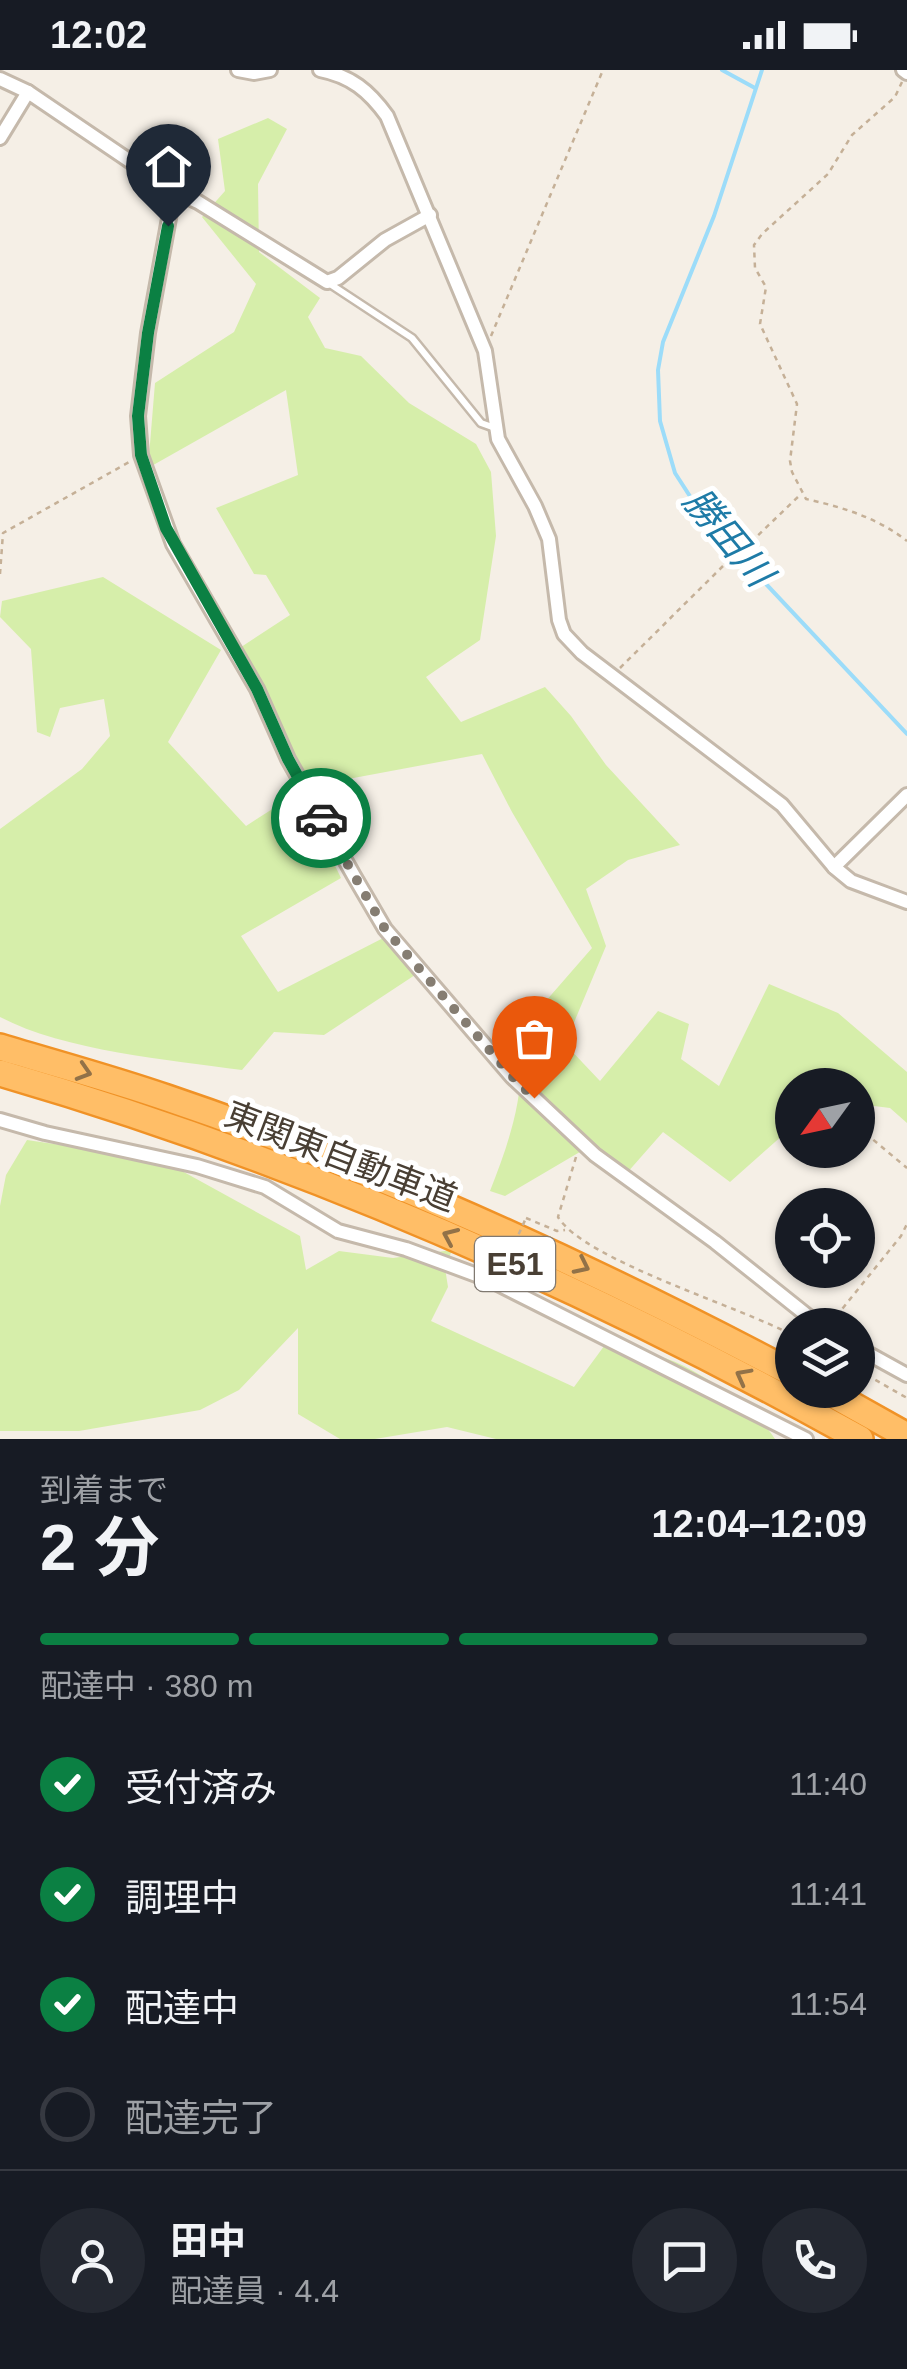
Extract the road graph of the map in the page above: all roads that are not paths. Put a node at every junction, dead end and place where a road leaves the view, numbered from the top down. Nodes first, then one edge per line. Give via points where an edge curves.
1 (238, 70) edge
2 (270, 70) edge
3 (320, 70) edge
4 (0, 78) edge
5 (28, 92) junction
6 (0, 138) edge
7 (174, 191) junction
8 (430, 215) junction
9 (327, 282) junction
10 (496, 428) junction
11 (907, 795) edge
12 (834, 867) junction
13 (907, 902) edge
14 (0, 1047) edge
15 (0, 1073) edge
16 (0, 1120) edge
17 (797, 1308) edge
18 (875, 1357) edge
19 (775, 1364) edge
20 (907, 1374) edge
21 (857, 1408) edge
22 (907, 1436) edge
23 (806, 1439) edge
24 (860, 1439) edge

1 - 2 street
3 - 8 street via 370,92
4 - 5 street
5 - 6 street
5 - 7 street
7 - 9 street
7 - 17 street via 148,333 138,416 141,455 174,544 257,689 288,759 385,929 512,1076 580,1141
8 - 9 street
8 - 10 street via 484,352
9 - 10 lane via 412,338 481,423
10 - 12 street via 549,539 564,634 782,805
11 - 12 street
12 - 13 street via 851,881
14 -> 19 highway, 東関東自動車道 / E51 via 167,1098 416,1194 570,1261
24 -> 15 highway, 東関東自動車道 / E51 via 559,1283 408,1218 156,1122
16 - 23 street via 265,1186 338,1231 490,1280
18 - 20 street
21 - 22 highway

